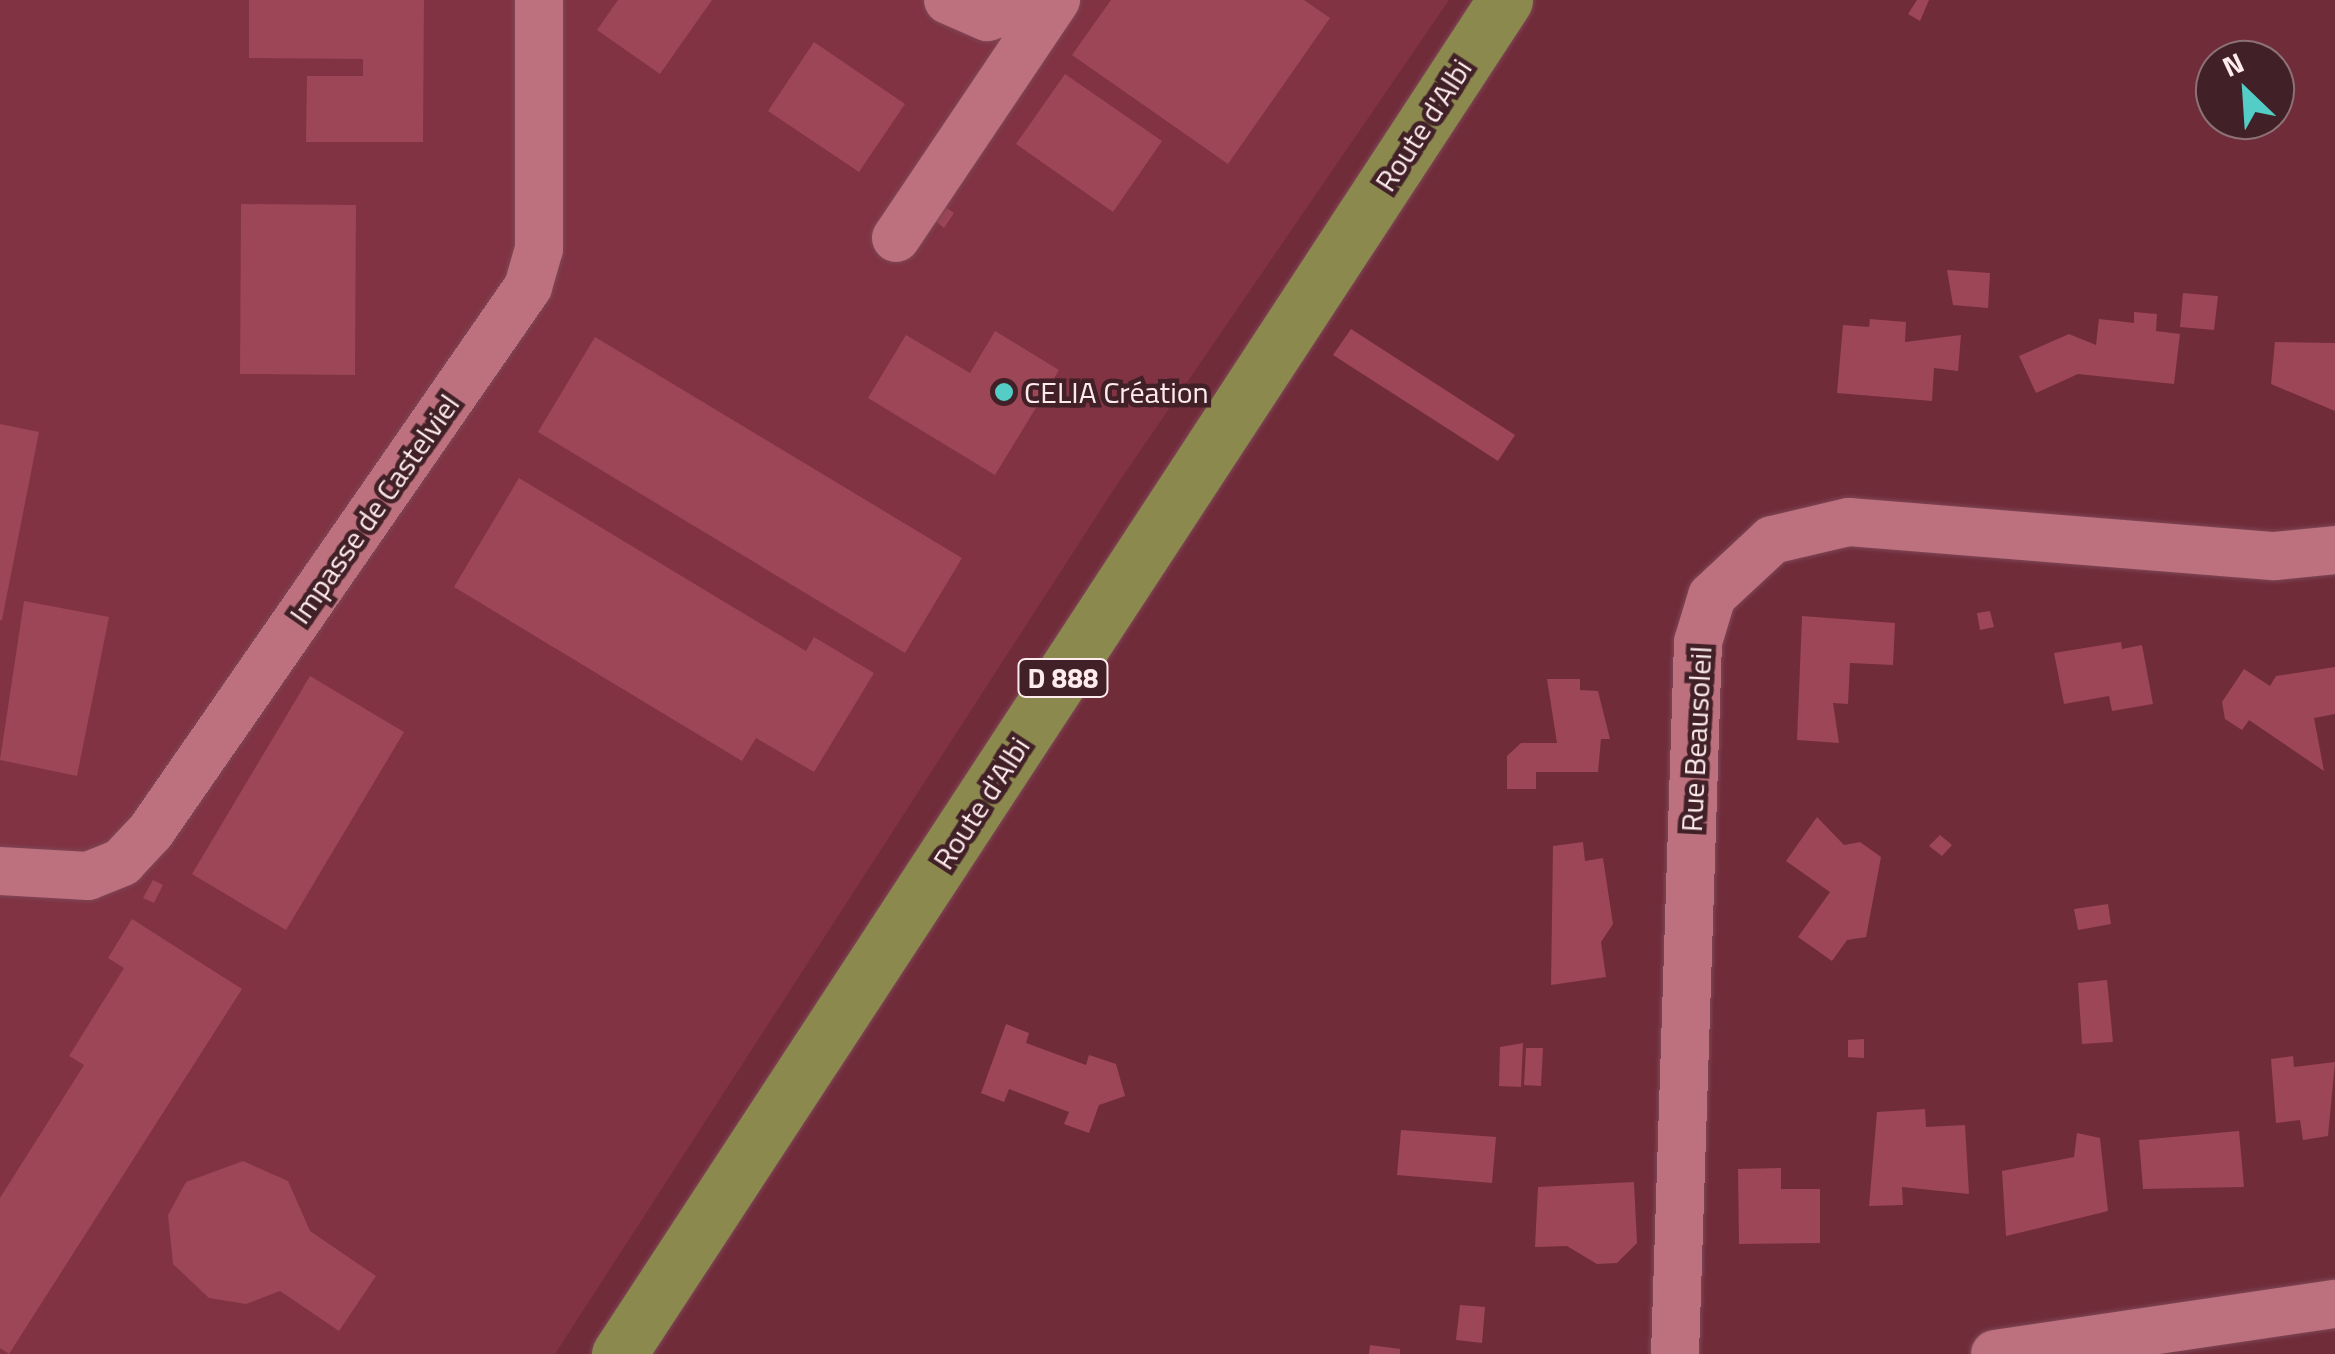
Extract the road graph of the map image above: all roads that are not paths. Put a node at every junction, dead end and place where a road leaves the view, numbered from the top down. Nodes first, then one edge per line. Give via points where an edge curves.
1 (539, 0) edge
2 (948, 0) edge
3 (1046, 0) edge
4 (1056, 0) edge
5 (1504, 0) edge
6 (896, 238) dead end
7 (2335, 550) edge
8 (0, 871) edge
9 (2335, 1304) edge
10 (618, 1354) edge
11 (1675, 1354) edge
12 (1995, 1354) edge

1 - 8 street, Impasse de Castelviel via 538,249 528,287 151,831 122,862 88,876
2 - 3 street via 987,17
4 - 6 street
5 - 10 main road, Route d'Albi / D 888
7 - 11 street, Rue Beausoleil via 2275,556 1849,522 1772,540 1712,596 1698,642
9 - 12 street

